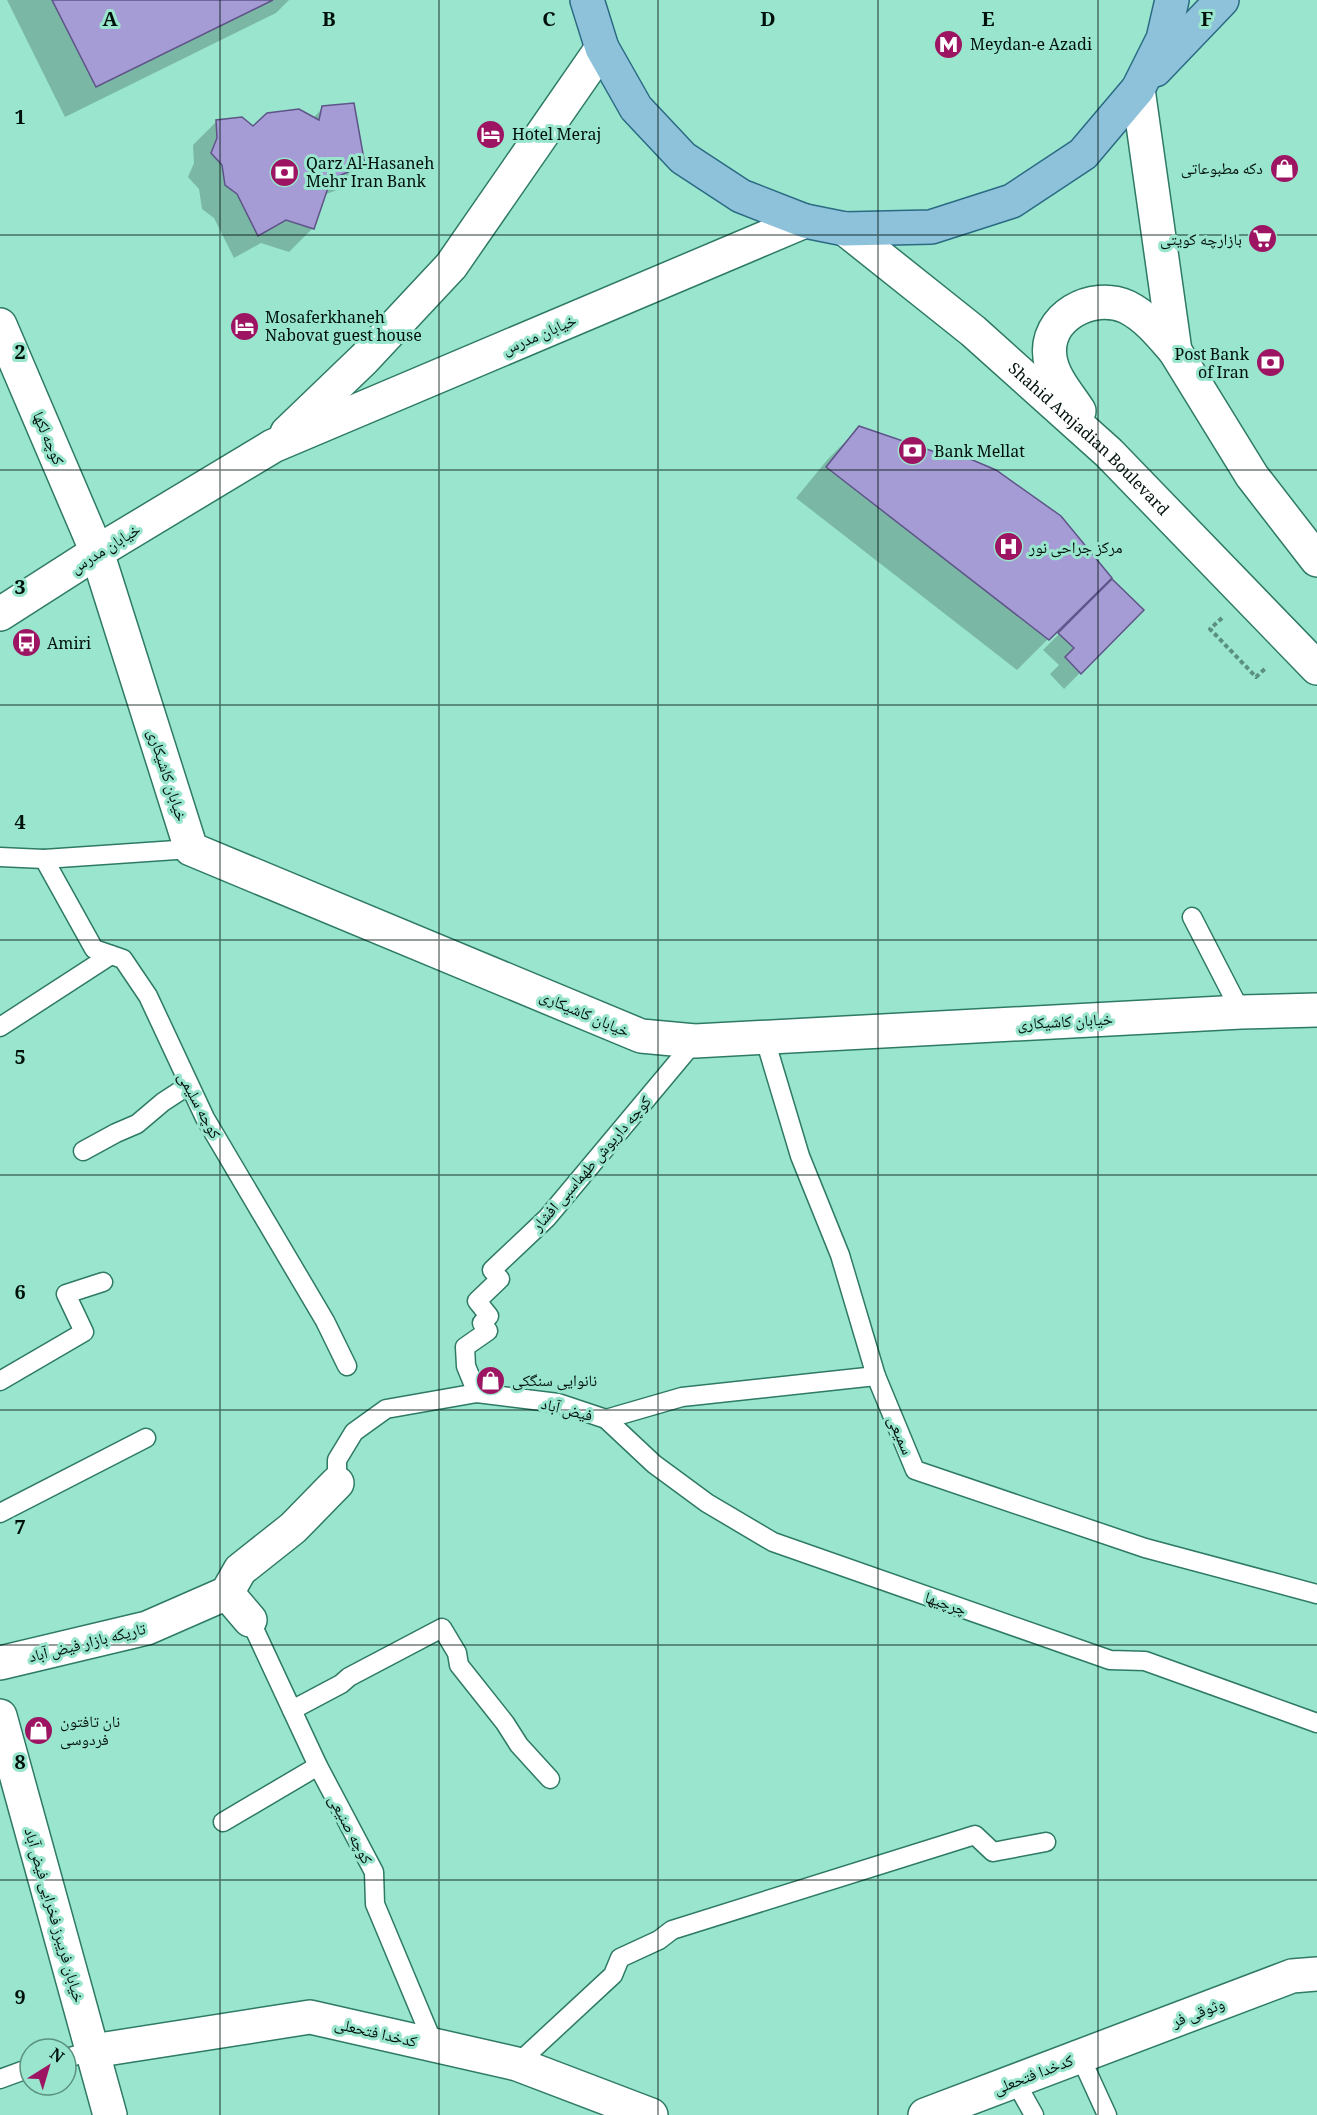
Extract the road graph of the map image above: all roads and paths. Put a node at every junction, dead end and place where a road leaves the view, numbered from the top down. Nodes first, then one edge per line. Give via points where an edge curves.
1 (587, 0) edge
2 (1172, 0) edge
3 (1222, 0) edge
4 (602, 48) junction
5 (1138, 89) junction
6 (805, 221) junction
7 (845, 229) junction
8 (0, 325) edge
9 (1175, 351) junction
10 (273, 446) junction
11 (1109, 453) junction
12 (97, 552) junction
13 (1317, 560) edge
14 (0, 614) edge
15 (1210, 630) dead end
16 (1317, 668) edge
17 (1256, 677) dead end
18 (191, 849) junction
19 (0, 857) edge
20 (44, 859) junction
21 (1192, 917) dead end
22 (111, 955) junction
23 (1317, 1010) edge
24 (1240, 1012) junction
25 (0, 1027) edge
26 (764, 1036) junction
27 (695, 1041) junction
28 (189, 1085) junction
29 (83, 1151) dead end
30 (103, 1282) dead end
31 (347, 1366) dead end
32 (876, 1376) junction
33 (0, 1381) edge
34 (477, 1393) junction
35 (606, 1419) junction
36 (146, 1438) dead end
37 (337, 1483) joint
38 (0, 1513) edge
39 (227, 1593) junction
40 (1317, 1594) edge
41 (250, 1620) joint
42 (0, 1663) edge
43 (292, 1710) junction
44 (0, 1716) edge
45 (1317, 1723) edge
46 (318, 1766) junction
47 (550, 1779) dead end
48 (223, 1822) dead end
49 (1046, 1842) dead end
50 (1317, 1974) edge
51 (434, 2045) junction
52 (79, 2054) edge
53 (1080, 2056) junction
54 (517, 2064) junction
55 (18, 2072) edge
56 (0, 2079) edge
57 (1015, 2081) junction
58 (110, 2115) edge
59 (651, 2115) edge
60 (925, 2115) edge
61 (1034, 2115) edge
62 (1107, 2115) edge

1 - 4 main road
2 - 5 main road via 1163,39
3 - 5 main road
4 - 6 main road via 636,108 683,158 741,196
4 - 10 street, خیابان مدرس via 451,266 364,359
5 - 7 main road via 1083,153 1012,201 930,227
5 - 9 street
6 - 7 main road
6 - 10 street, خیابان مدرس
7 - 11 street, Shahid Amjadian Boulevard via 973,331
8 - 12 street, کوچه لکها
9 - 11 street via 1141,316 1110,302 1073,310 1058,326 1050,357 1055,376
9 - 13 street via 1252,476
10 - 12 street, خیابان مدرس
11 - 16 street, Shahid Amjadian Boulevard
12 - 14 street, خیابان مدرس
12 - 18 street, خیابان کاشیکاری
15 - 17 path
18 - 20 lane
18 - 27 street, خیابان کاشیکاری via 641,1036
19 - 20 lane
20 - 22 lane, کوچه سلیمی via 94,949
21 - 24 lane
22 - 25 lane
22 - 28 lane, کوچه سلیمی via 123,959 148,996
23 - 24 street, خیابان کاشیکاری
24 - 26 street, خیابان کاشیکاری
26 - 27 street, خیابان کاشیکاری
26 - 32 lane, سمیعی via 800,1155 840,1255
27 - 34 lane, کوچه داریوش طهماسبی افشار via 547,1218 492,1270 500,1279 477,1301 489,1316 482,1323 488,1331 465,1347 466,1366
28 - 29 lane via 137,1124
28 - 31 lane, کوچه سلیمی
30 - 33 lane via 66,1294 84,1332
32 - 35 lane, فیض آباد via 682,1397
32 - 40 lane, سمیعی via 915,1470 1145,1548
34 - 35 lane, فیض آباد via 558,1403
34 - 37 lane, فیض آباد via 386,1409 354,1432 337,1460
35 - 45 lane, چرچیها via 654,1464 707,1503 773,1542 1110,1660 1145,1661
36 - 38 lane
37 - 39 street via 293,1528 240,1570
39 - 41 street
39 - 42 street, تاریکه بازار فیض آباد via 147,1628
41 - 43 lane, کوچه صنیعی
43 - 46 lane, کوچه صنیعی
43 - 47 lane via 442,1628 457,1653 459,1665 519,1745
44 - 52 street, خیابان فریبرز فخرایی فیض آباد
46 - 48 lane
46 - 51 lane, کوچه صنیعی via 374,1872 375,1904
49 - 54 lane via 993,1852 975,1834 672,1930 620,1958 613,1975
50 - 53 street, وثوقی فر via 1292,1976
51 - 52 street, کدخدا فتحعلی via 310,2017
51 - 54 street, کدخدا فتحعلی
52 - 58 street, خیابان فریبرز فخرایی فیض آباد
53 - 57 street, کدخدا فتحعلی
53 - 62 lane, کدخدا فتحعلی
54 - 59 street, کدخدا فتحعلی
55 - 56 lane
57 - 60 street, کدخدا فتحعلی
57 - 61 lane

